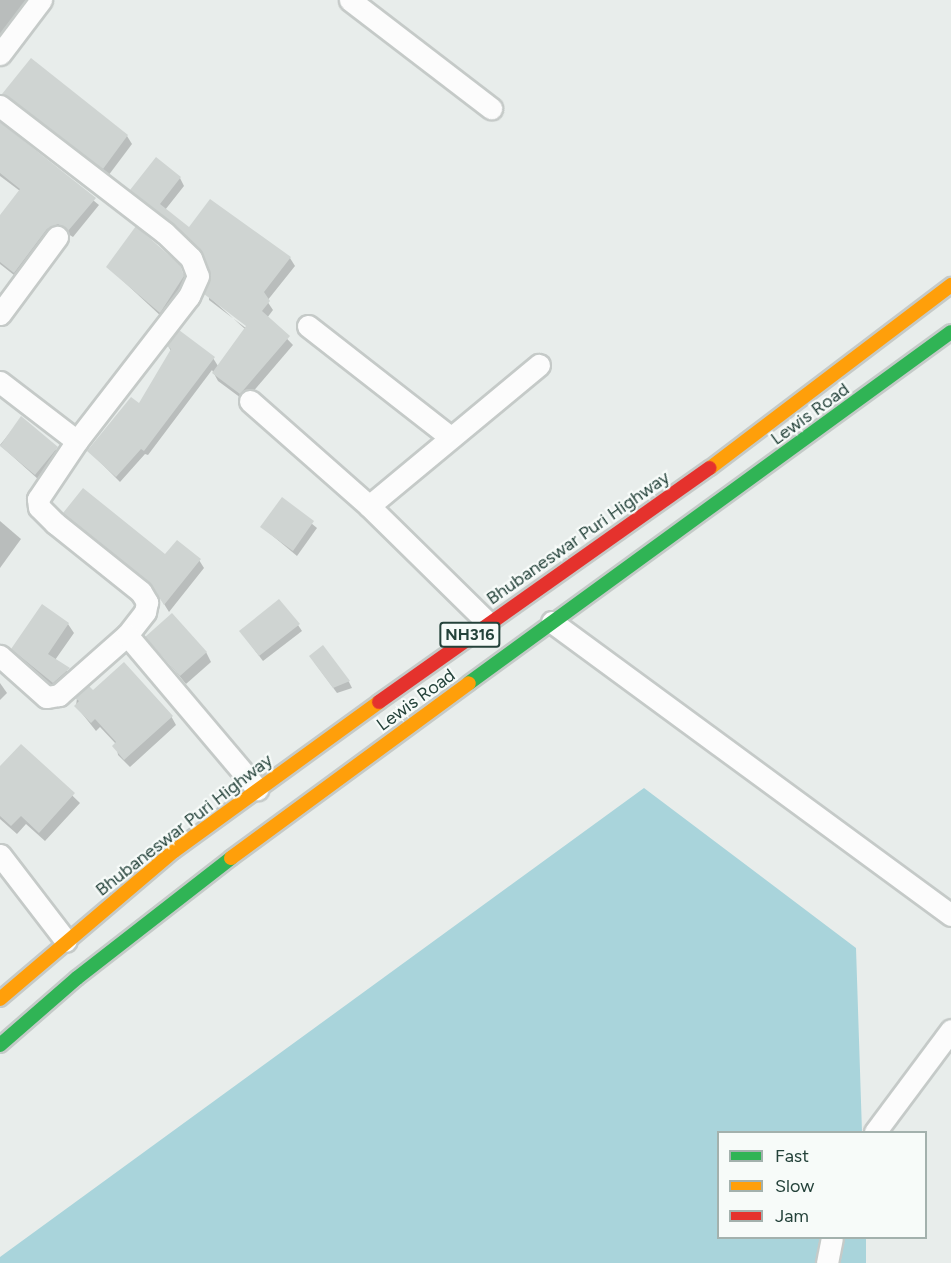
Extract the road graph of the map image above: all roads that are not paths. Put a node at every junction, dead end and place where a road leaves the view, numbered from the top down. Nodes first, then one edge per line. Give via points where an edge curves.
1 (350, 0) edge
2 (35, 2) edge
3 (0, 54) edge
4 (0, 106) edge
5 (491, 108) dead end
6 (57, 237) dead end
7 (951, 285) edge
8 (0, 314) edge
9 (308, 326) dead end
10 (951, 332) edge
11 (539, 365) dead end
12 (0, 382) edge
13 (250, 400) dead end
14 (450, 437) junction
15 (77, 441) junction
16 (369, 506) junction
17 (552, 622) junction
18 (488, 623) junction
19 (127, 635) junction
20 (0, 656) edge
21 (258, 789) junction
22 (0, 855) edge
23 (951, 915) edge
24 (66, 941) junction
25 (0, 999) edge
26 (951, 1030) edge
27 (0, 1045) edge
28 (876, 1131) edge
29 (832, 1239) edge
30 (827, 1263) edge

1 - 5 street
2 - 3 street
4 - 15 street via 165,233 196,267 198,276 189,296
6 - 8 street
7 - 18 highway, Bhubaneswar Puri Highway / NH316 via 743,445
9 - 14 street
10 - 17 highway, Lewis Road / NH316
11 - 14 street
12 - 15 street
13 - 16 street
14 - 16 street
15 - 19 street via 42,491 39,507 141,592 147,602 145,612
16 - 18 street
17 - 23 street
17 - 27 highway, Lewis Road / NH316 via 176,898
18 - 21 highway, Bhubaneswar Puri Highway / NH316
19 - 20 street via 59,695 46,697
19 - 21 street
21 - 24 highway, Bhubaneswar Puri Highway / NH316 via 174,851
22 - 24 street
24 - 25 highway, Bhubaneswar Puri Highway / NH316
26 - 28 street
29 - 30 street

